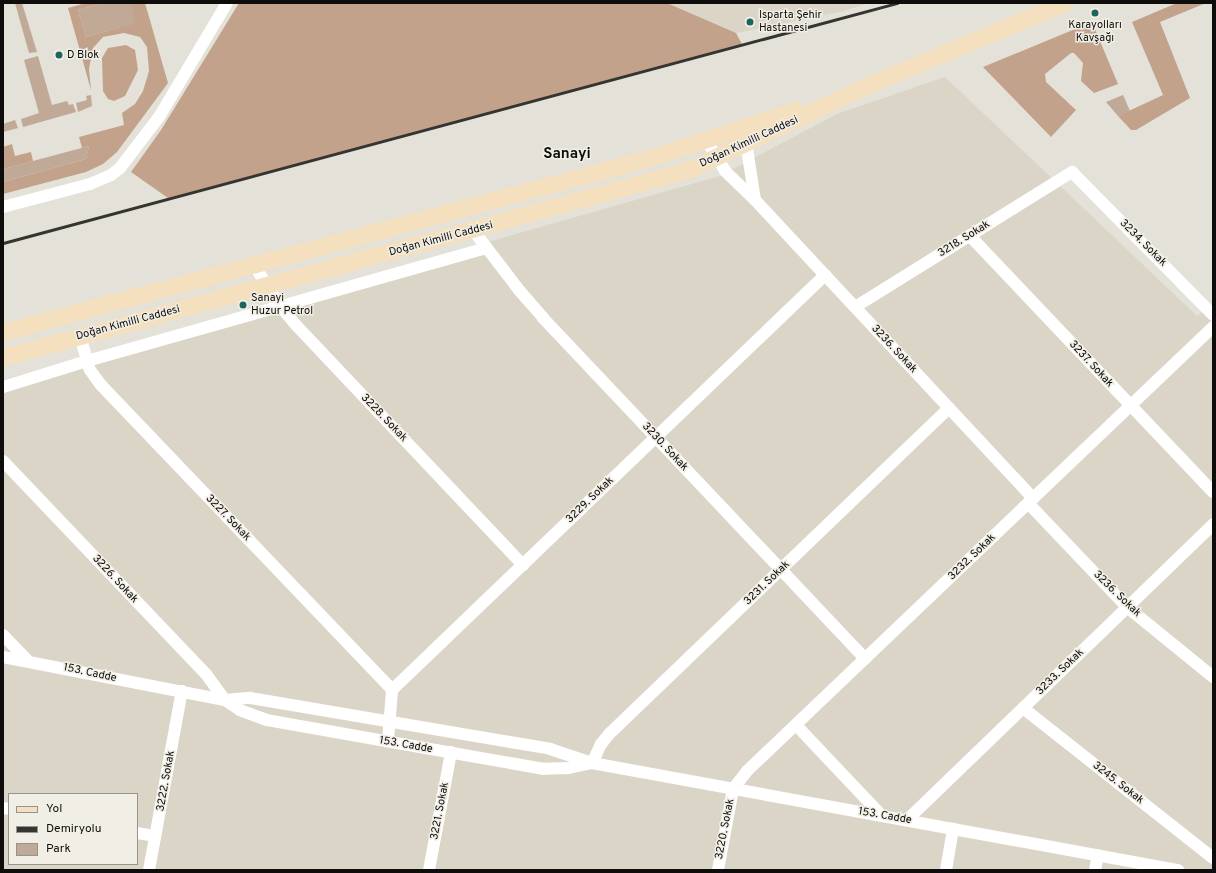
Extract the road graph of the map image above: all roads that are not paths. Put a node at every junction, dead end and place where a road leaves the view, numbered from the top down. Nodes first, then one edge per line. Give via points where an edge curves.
1 (227, 3) edge
2 (1063, 3) edge
3 (866, 86) junction
4 (744, 128) junction
5 (706, 140) junction
6 (746, 145) junction
7 (716, 159) junction
8 (1072, 172) joint
9 (755, 200) junction
10 (3, 207) edge
11 (473, 230) junction
12 (970, 236) junction
13 (486, 248) junction
14 (254, 265) junction
15 (825, 275) junction
16 (267, 286) junction
17 (280, 306) junction
18 (855, 307) junction
19 (1213, 315) edge
20 (1213, 327) edge
21 (3, 332) edge
22 (80, 336) junction
23 (3, 357) edge
24 (87, 361) junction
25 (3, 387) edge
26 (1130, 405) junction
27 (949, 408) junction
28 (656, 438) junction
29 (3, 460) edge
30 (1213, 492) edge
31 (1031, 501) junction
32 (1213, 524) edge
33 (523, 565) junction
34 (781, 569) junction
35 (1127, 607) junction
36 (3, 635) edge
37 (3, 657) edge
38 (865, 658) junction
39 (27, 660) junction
40 (1213, 677) edge
41 (392, 690) junction
42 (182, 691) junction
43 (224, 700) junction
44 (1023, 708) junction
45 (390, 721) junction
46 (796, 725) junction
47 (388, 741) junction
48 (451, 752) junction
49 (592, 763) junction
50 (733, 789) junction
51 (882, 816) junction
52 (907, 820) junction
53 (953, 829) junction
54 (138, 833) edge
55 (155, 836) junction
56 (1098, 856) junction
57 (1213, 858) edge
58 (149, 870) edge
59 (429, 870) edge
60 (718, 870) edge
61 (946, 870) edge
62 (1096, 870) edge
63 (1178, 870) edge

1 - 10 street via 159,117 120,168 90,184
2 - 3 main road, Doğan Kimilli Caddesi
3 - 4 main road, Doğan Kimilli Caddesi
3 - 6 main road, Doğan Kimilli Caddesi
4 - 5 main road, Doğan Kimilli Caddesi
4 - 6 street
5 - 7 street, 3236. Sokak
5 - 14 main road, Doğan Kimilli Caddesi
6 - 7 main road, Doğan Kimilli Caddesi
6 - 9 street
7 - 9 street, 3236. Sokak
7 - 11 main road, Doğan Kimilli Caddesi via 655,181
8 - 12 street, 3218. Sokak
8 - 19 street, 3234. Sokak
9 - 15 street, 3236. Sokak
11 - 13 street, 3230. Sokak
11 - 16 main road, Doğan Kimilli Caddesi
12 - 18 street, 3218. Sokak
12 - 26 street, 3237. Sokak
13 - 17 street
13 - 28 street, 3230. Sokak via 528,301
14 - 16 street, 3228. Sokak
14 - 21 main road, Doğan Kimilli Caddesi
15 - 18 street, 3236. Sokak
15 - 28 street, 3229. Sokak
16 - 17 street, 3228. Sokak
16 - 22 main road, Doğan Kimilli Caddesi
17 - 24 street
17 - 33 street, 3228. Sokak
18 - 27 street, 3236. Sokak
20 - 26 street, 3232. Sokak
22 - 23 main road, Doğan Kimilli Caddesi
22 - 24 street, 3227. Sokak
24 - 25 street
24 - 41 street, 3227. Sokak via 101,385
26 - 30 street, 3237. Sokak
26 - 31 street, 3232. Sokak
27 - 31 street, 3236. Sokak
27 - 34 street, 3231. Sokak
28 - 33 street, 3229. Sokak
28 - 34 street, 3230. Sokak
29 - 43 street, 3226. Sokak via 206,674
31 - 35 street, 3236. Sokak
31 - 38 street, 3232. Sokak
32 - 35 street, 3233. Sokak
33 - 41 street, 3229. Sokak
34 - 38 street, 3230. Sokak
34 - 49 street, 3231. Sokak via 610,734 601,744
35 - 40 street, 3236. Sokak
35 - 44 street, 3233. Sokak
36 - 39 street
37 - 39 street, 153. Cadde
38 - 46 street, 3232. Sokak
39 - 42 street, 153. Cadde
41 - 45 street
42 - 43 street, 153. Cadde
42 - 55 street, 3222. Sokak
43 - 45 street, 153. Cadde via 262,699
43 - 47 street, 153. Cadde via 240,710 267,720
44 - 52 street, 3233. Sokak
44 - 57 street, 3245. Sokak
45 - 47 street
45 - 49 street, 153. Cadde via 550,749
46 - 50 street, 3232. Sokak
46 - 51 street
47 - 48 street, 153. Cadde
48 - 49 street, 153. Cadde via 555,770
48 - 59 street, 3221. Sokak
49 - 50 street, 153. Cadde
50 - 51 street, 153. Cadde
50 - 60 street, 3220. Sokak
51 - 52 street, 153. Cadde
52 - 53 street, 153. Cadde
53 - 56 street, 153. Cadde
53 - 61 street
54 - 55 street
55 - 58 street, 3222. Sokak
56 - 62 street
56 - 63 street, 153. Cadde

